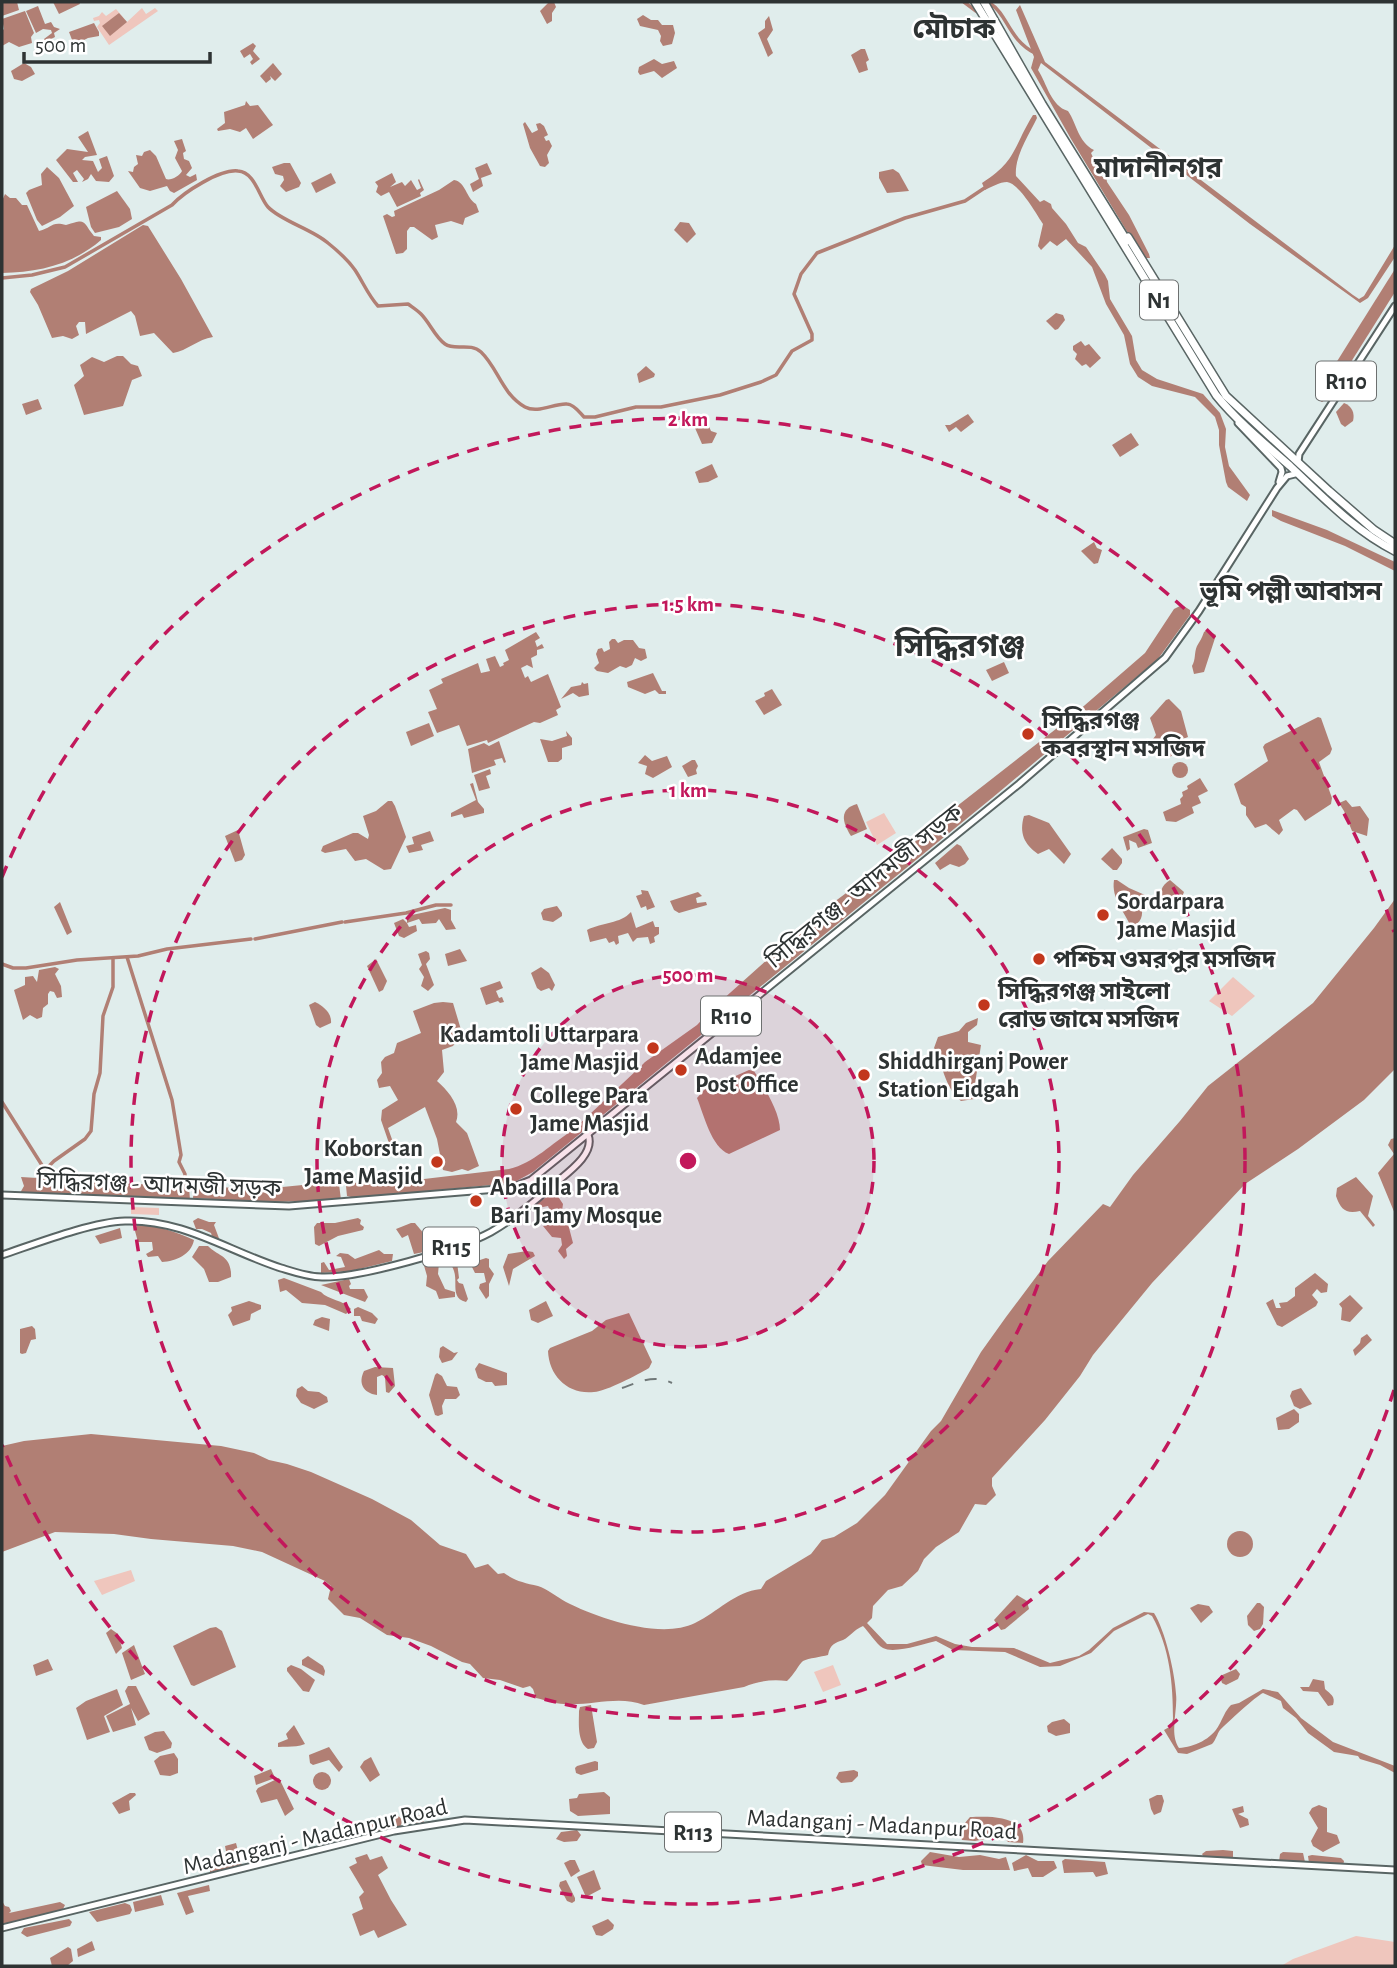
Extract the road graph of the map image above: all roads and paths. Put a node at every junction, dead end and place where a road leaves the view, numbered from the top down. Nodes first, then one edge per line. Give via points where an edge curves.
1 (975, 2) edge
2 (984, 2) edge
3 (1118, 230) junction
4 (1395, 306) edge
5 (1238, 423) junction
6 (1296, 459) junction
7 (1291, 475) junction
8 (1277, 488) junction
9 (1395, 549) edge
10 (588, 1135) junction
11 (2, 1195) edge
12 (2, 1255) edge
13 (1395, 1870) edge
14 (2, 1928) edge

1 - 3 highway, N1
2 - 3 highway, N1
3 - 5 highway via 1119,242 1209,392
3 - 6 highway via 1134,247 1218,386
3 - 9 highway, N1 via 1223,403 1339,512
4 - 6 main road, R110
5 - 7 highway
5 - 8 main road via 1281,468
6 - 9 highway
7 - 8 main road, সিদ্ধিরগঞ্জ - আদমজী সড়ক / R110
7 - 9 highway via 1365,537
8 - 10 main road, সিদ্ধিরগঞ্জ - আদমজী সড়ক / R110 via 1166,658
10 - 11 main road, সিদ্ধিরগঞ্জ - আদমজী সড়ক / R110 via 536,1177 511,1188 289,1206
10 - 12 main road, R115 via 589,1149 576,1164 536,1201 491,1232 359,1273 304,1275 193,1231 150,1222 94,1227
13 - 14 main road, Madanganj - Madanpur Road / R113 via 465,1820 394,1831

